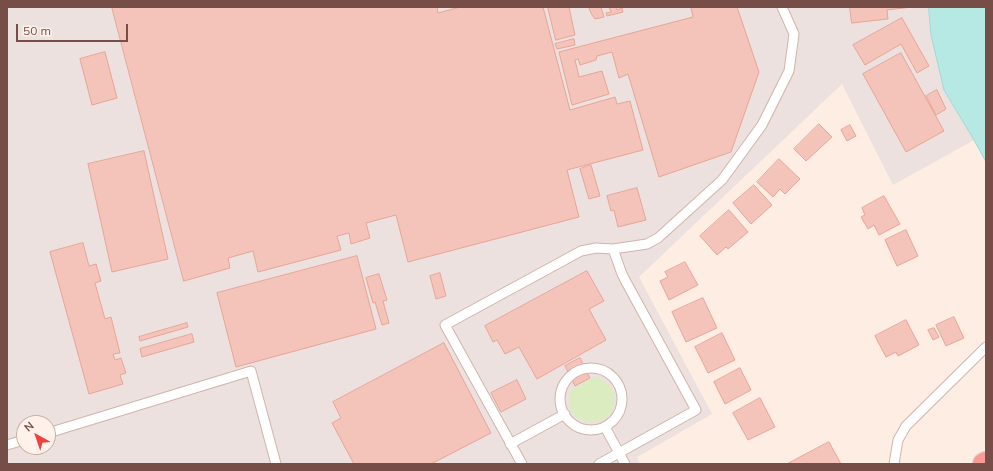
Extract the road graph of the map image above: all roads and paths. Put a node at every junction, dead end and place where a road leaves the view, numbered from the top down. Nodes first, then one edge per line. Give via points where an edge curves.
1 (782, 7) edge
2 (613, 249) junction
3 (986, 347) edge
4 (564, 414) junction
5 (606, 427) junction
6 (56, 431) edge
7 (510, 444) junction
8 (619, 453) junction
9 (276, 464) edge
10 (522, 464) edge
11 (599, 464) edge
12 (625, 464) edge
13 (894, 464) edge

1 - 2 lane via 794,34 789,71 762,125 722,180 658,238 647,244
2 - 7 lane via 596,248 581,251 445,325
2 - 8 lane via 625,280 696,410
3 - 13 lane via 906,426 898,440
4 - 5 lane via 575,426 585,430
4 - 5 lane via 560,400 567,380 574,373 584,369 603,370 619,383 623,403 620,413
4 - 7 lane
5 - 8 lane
6 - 9 lane via 251,372
7 - 10 lane
8 - 11 lane
8 - 12 lane

